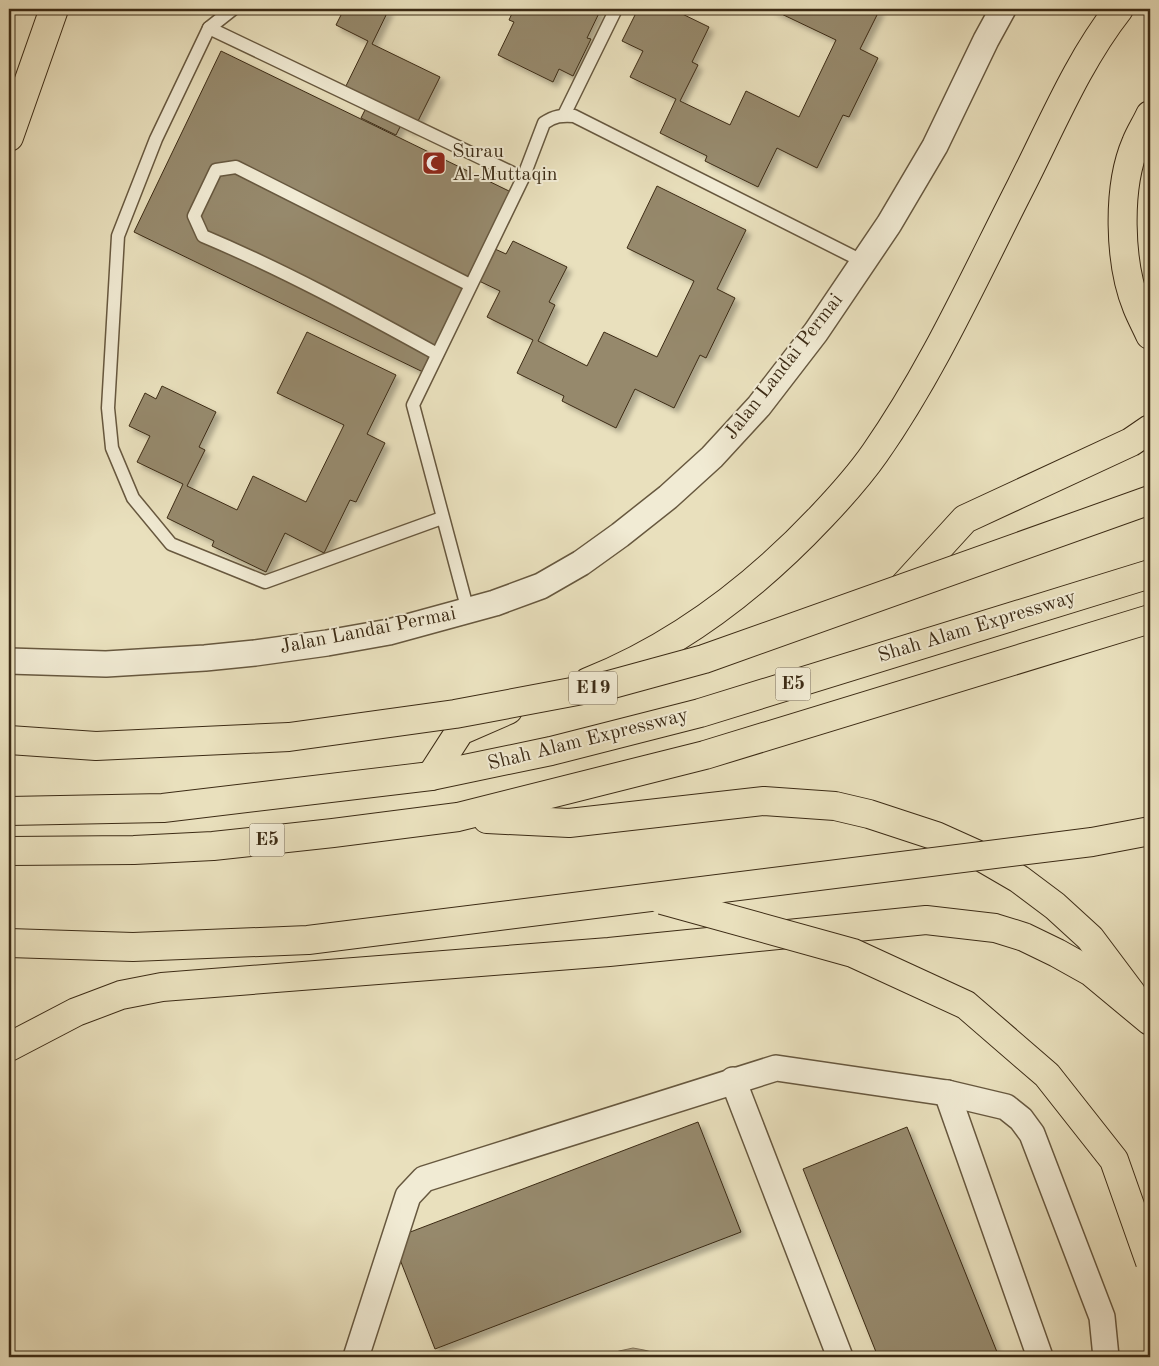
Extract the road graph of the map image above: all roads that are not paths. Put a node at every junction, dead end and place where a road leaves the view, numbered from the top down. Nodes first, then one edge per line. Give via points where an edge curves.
1 (54, 9) edge
2 (233, 9) edge
3 (616, 9) edge
4 (1003, 9) edge
5 (1119, 9) edge
6 (209, 28) junction
7 (564, 115) junction
8 (1150, 115) edge
9 (9, 137) edge
10 (523, 178) junction
11 (864, 262) junction
12 (470, 285) junction
13 (1150, 335) edge
14 (437, 354) junction
15 (1150, 429) edge
16 (1150, 500) edge
17 (442, 518) junction
18 (1150, 574) edge
19 (902, 588) junction
20 (468, 611) junction
21 (1150, 619) edge
22 (9, 661) edge
23 (9, 740) edge
24 (431, 776) junction
25 (9, 811) edge
26 (458, 817) junction
27 (1150, 831) edge
28 (9, 851) edge
29 (651, 897) junction
30 (9, 943) edge
31 (1150, 1021) edge
32 (9, 1047) edge
33 (733, 1080) junction
34 (947, 1093) junction
35 (1150, 1262) edge
36 (356, 1357) edge
37 (840, 1357) edge
38 (1040, 1357) edge
39 (1106, 1357) edge

1 - 9 highway
2 - 6 lane
3 - 7 lane
4 - 11 street, Jalan Landai Permai via 935,146
5 - 24 highway via 1080,69 906,406 845,492 750,585 703,621 614,672 497,714 460,731
6 - 10 lane
6 - 17 lane via 156,139 118,236 108,408 112,448 132,498 171,544 265,582
7 - 10 lane via 544,123
7 - 11 lane via 574,116
8 - 13 highway via 1136,143 1126,176 1123,211 1129,277 1136,306
10 - 12 lane
11 - 20 street, Jalan Landai Permai via 759,406 712,457 668,497 581,563 540,586
12 - 14 lane
12 - 14 lane via 236,167 216,170 194,216 204,236 340,300
14 - 17 lane via 412,404
15 - 19 highway via 1131,442 965,519
16 - 19 highway, E19, bridge
17 - 20 lane
18 - 24 highway, Shah Alam Expressway / E5 via 700,713 551,751
19 - 23 highway, E19, bridge via 704,659 610,685 455,714 289,737 96,746
20 - 22 street, Jalan Landai Permai via 389,632 255,653 106,664
21 - 26 highway, E5 via 705,756
24 - 25 highway, Shah Alam Expressway / E5 via 163,808
26 - 28 highway, E5 via 213,846
26 - 31 highway via 570,823 764,800 835,806 869,814 936,836 1019,879 1090,938
27 - 29 highway, bridge via 1092,842
29 - 30 highway, bridge via 308,940 133,947
29 - 35 highway, bridge via 853,952 966,1005 1047,1075 1114,1160
31 - 32 highway via 1091,972 1024,937 995,928 926,920 609,952 162,987 121,995 76,1012
33 - 34 street via 776,1068
33 - 36 street via 424,1179 408,1196
33 - 37 street
34 - 38 street
34 - 39 street via 1006,1107 1032,1134 1102,1317

